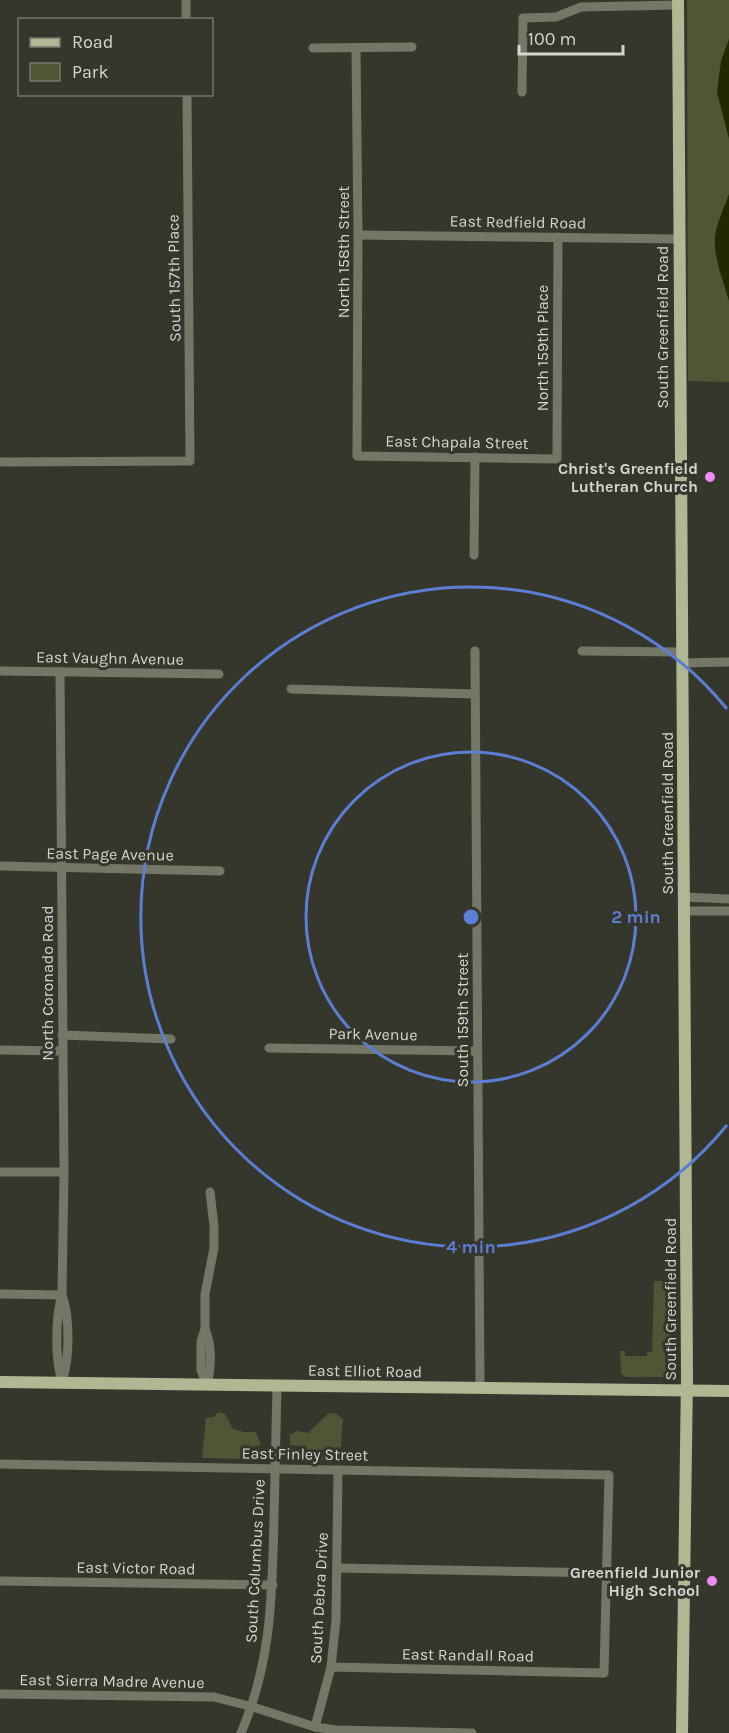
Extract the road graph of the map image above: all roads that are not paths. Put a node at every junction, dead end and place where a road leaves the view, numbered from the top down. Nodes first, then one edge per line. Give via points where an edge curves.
1 (186, 0) edge
2 (678, 2) edge
3 (186, 18) edge
4 (412, 47) dead end
5 (313, 48) dead end
6 (356, 48) junction
7 (522, 92) dead end
8 (187, 96) edge
9 (358, 235) junction
10 (558, 237) junction
11 (678, 239) junction
12 (357, 456) joint
13 (475, 457) junction
14 (557, 459) joint
15 (0, 462) edge
16 (474, 555) dead end
17 (475, 651) dead end
18 (582, 651) dead end
19 (682, 658) junction
20 (729, 662) edge
21 (0, 671) edge
22 (60, 672) junction
23 (219, 674) dead end
24 (291, 689) dead end
25 (475, 694) junction
26 (0, 866) edge
27 (62, 868) junction
28 (220, 871) dead end
29 (684, 897) junction
30 (726, 898) edge
31 (684, 911) junction
32 (726, 911) edge
33 (62, 1035) junction
34 (171, 1039) dead end
35 (269, 1048) dead end
36 (0, 1050) edge
37 (62, 1051) junction
38 (477, 1051) junction
39 (0, 1172) edge
40 (64, 1172) junction
41 (210, 1192) dead end
42 (0, 1294) edge
43 (62, 1295) junction
44 (0, 1382) edge
45 (62, 1382) junction
46 (207, 1385) junction
47 (277, 1386) junction
48 (480, 1388) junction
49 (687, 1391) junction
50 (729, 1391) edge
51 (0, 1464) edge
52 (275, 1469) junction
53 (338, 1470) junction
54 (337, 1568) junction
55 (607, 1573) junction
56 (0, 1581) edge
57 (273, 1585) junction
58 (331, 1667) junction
59 (0, 1694) edge
60 (253, 1707) junction
61 (315, 1727) junction
62 (241, 1733) edge
63 (472, 1733) edge
64 (682, 1733) edge

1 - 3 street
2 - 7 street via 581,7 556,17 523,18
2 - 11 main road, South Greenfield Road
4 - 6 street
5 - 6 street
6 - 9 street, North 158th Street
8 - 15 street, South 157th Place via 190,461
9 - 10 street, East Redfield Road
9 - 12 street, North 158th Street
10 - 11 street, East Redfield Road
10 - 14 street, North 159th Place
11 - 19 main road, South Greenfield Road
12 - 13 street, East Chapala Street
13 - 14 street, East Chapala Street
13 - 16 street
17 - 25 street, South 159th Street
18 - 19 street
19 - 20 street
19 - 29 main road, South Greenfield Road
21 - 22 street, East Vaughn Avenue
22 - 23 street, East Vaughn Avenue
22 - 27 street, North Coronado Road
24 - 25 street
25 - 38 street, South 159th Street
26 - 27 street, East Page Avenue
27 - 28 street, East Page Avenue
27 - 33 street, North Coronado Road
29 - 30 street
29 - 31 main road, South Greenfield Road
30 - 32 street
31 - 32 street
31 - 49 main road, South Greenfield Road
33 - 34 street
33 - 37 street, North Coronado Road
35 - 38 street, Park Avenue
36 - 37 street
37 - 40 street, North Coronado Road
38 - 48 street, South 159th Street
39 - 40 street
40 - 43 street, North Coronado Road
41 - 46 street via 214,1248 201,1341 201,1370
42 - 43 street
43 - 45 street, North Coronado Road via 66,1307 67,1367
44 - 45 main road, East Elliot Road
45 - 46 main road, East Elliot Road
46 - 47 main road, East Elliot Road
47 - 48 main road, East Elliot Road
47 - 52 street, South Columbus Drive
48 - 49 main road, East Elliot Road
49 - 50 main road, East Elliot Road
49 - 64 main road, South Greenfield Road
51 - 52 street, East Finley Street
52 - 53 street, East Finley Street
52 - 57 street, South Columbus Drive
53 - 54 street, South Debra Drive
53 - 55 street, East Finley Street via 609,1475
54 - 55 street
54 - 58 street, South Debra Drive
55 - 58 street, East Randall Road via 604,1673
56 - 57 street, East Victor Road
57 - 60 street, South Columbus Drive via 263,1668
58 - 61 street, South Debra Drive
59 - 60 street, East Sierra Madre Avenue via 214,1697
60 - 61 street, East Sierra Madre Avenue
60 - 62 street, South Columbus Drive
61 - 63 street, East Sierra Madre Avenue

